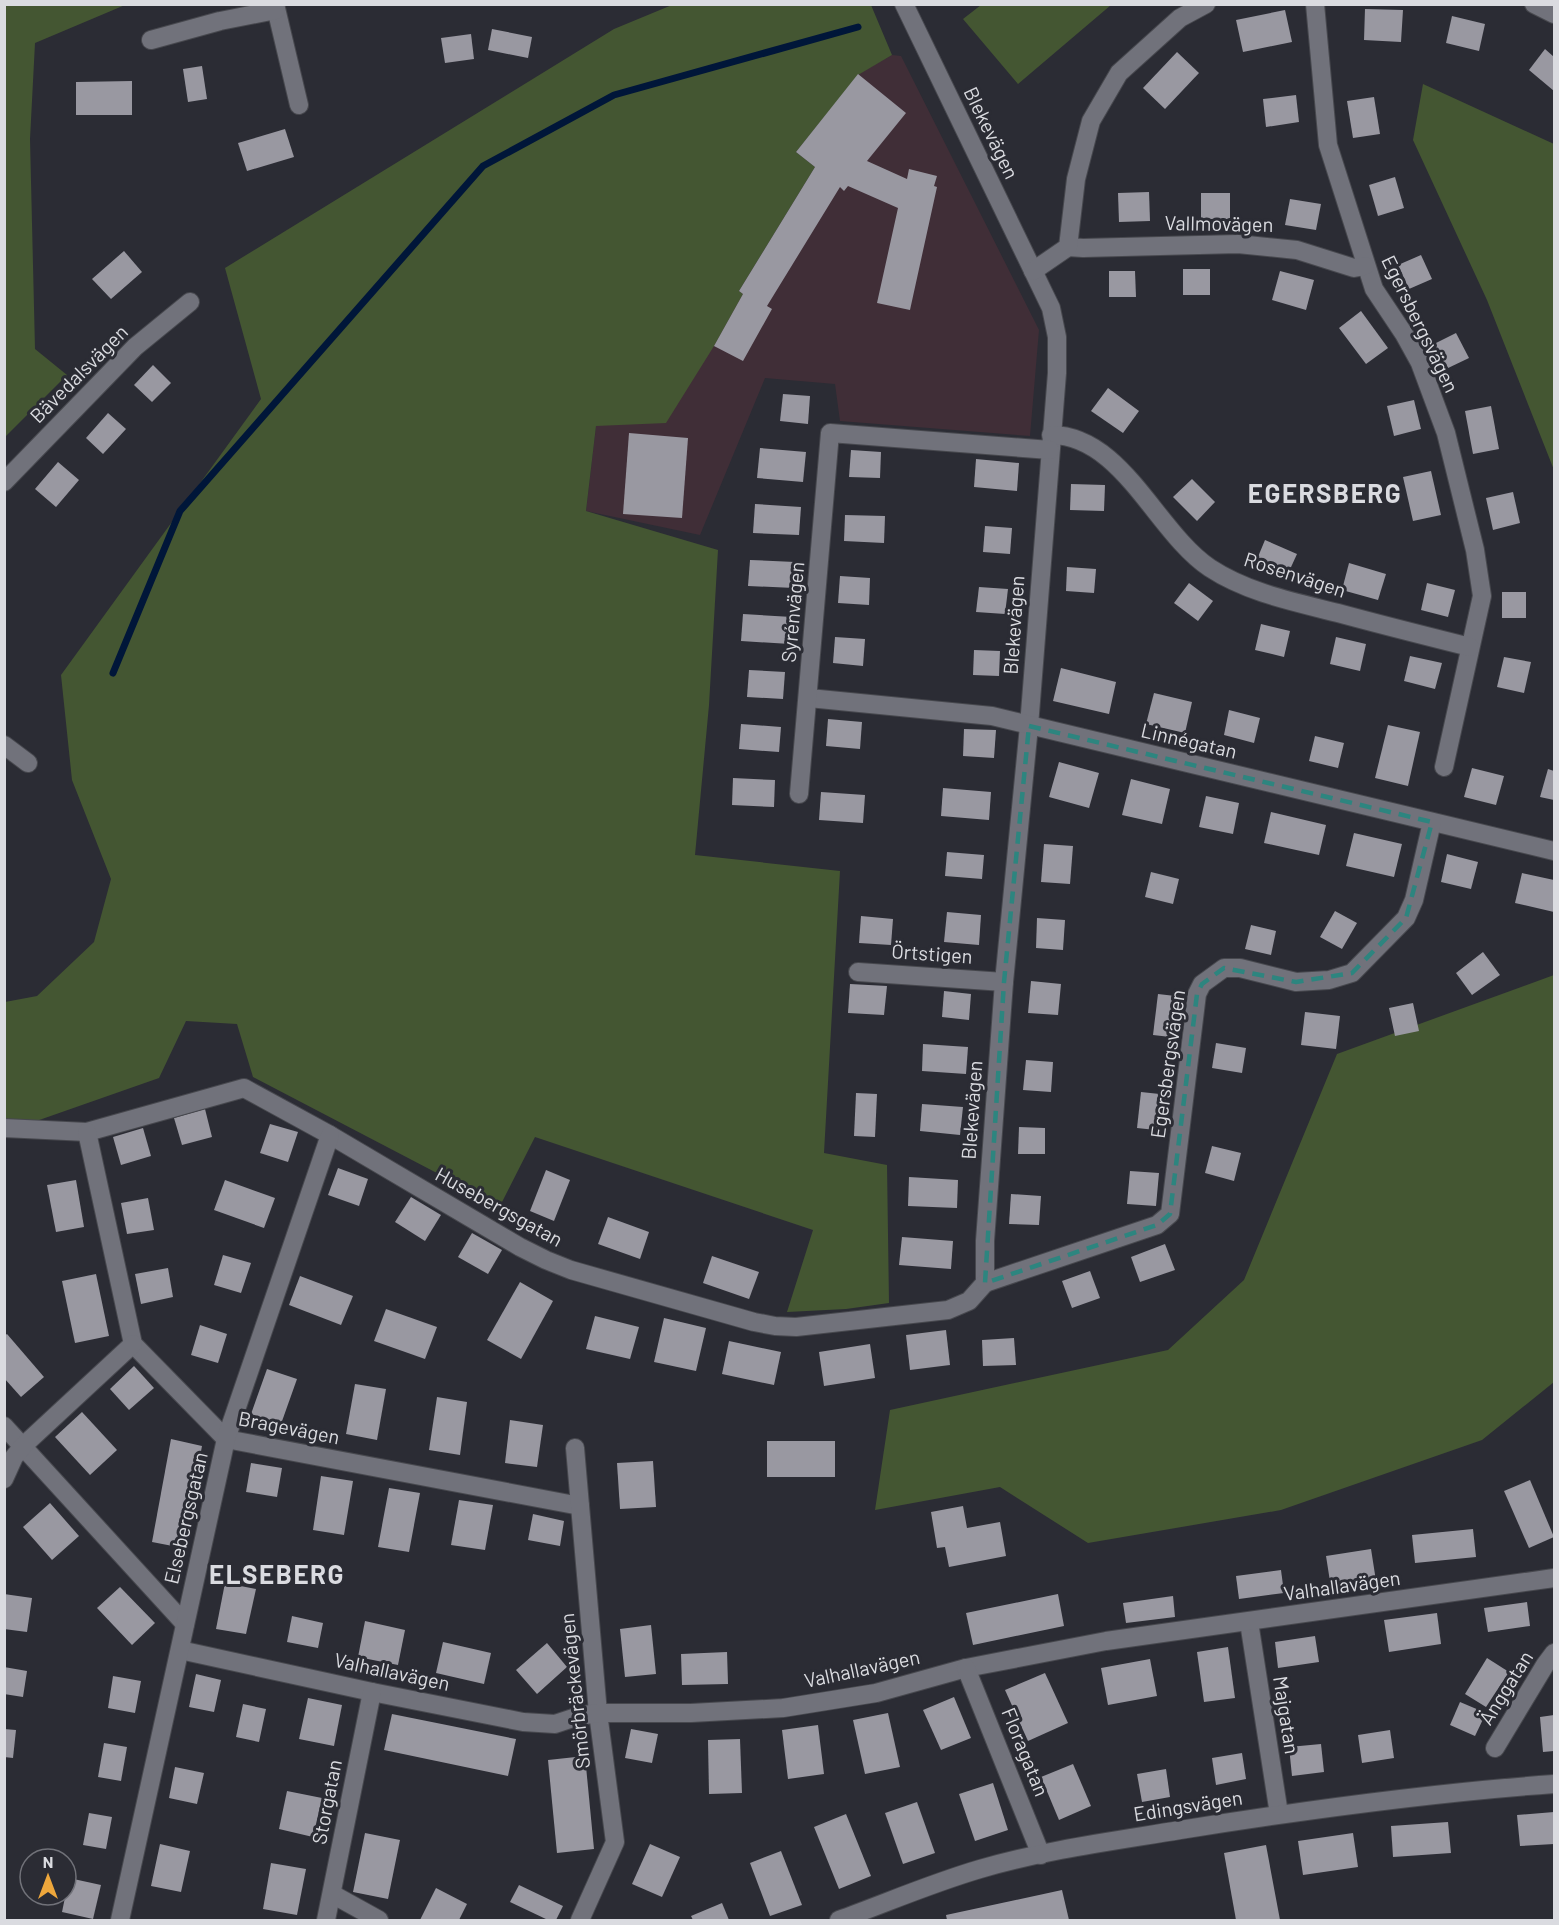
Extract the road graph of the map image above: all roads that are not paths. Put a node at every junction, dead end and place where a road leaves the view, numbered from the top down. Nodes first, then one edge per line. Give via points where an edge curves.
1 (1206, 4) edge
2 (1316, 4) edge
3 (1534, 4) edge
4 (275, 7) edge
5 (908, 12) edge
6 (1554, 14) edge
7 (151, 40) dead end
8 (299, 105) dead end
9 (1068, 247) junction
10 (1365, 266) junction
11 (1033, 271) junction
12 (190, 302) dead end
13 (830, 434) joint
14 (1051, 443) junction
15 (4, 482) edge
16 (1470, 647) junction
17 (809, 698) junction
18 (1029, 726) junction
19 (4, 745) edge
20 (28, 763) dead end
21 (1444, 766) dead end
22 (799, 794) dead end
23 (1432, 822) junction
24 (1554, 851) edge
25 (858, 972) dead end
26 (1004, 982) junction
27 (4, 1128) edge
28 (87, 1132) junction
29 (330, 1135) junction
30 (985, 1283) junction
31 (133, 1344) junction
32 (4, 1426) edge
33 (226, 1439) junction
34 (22, 1446) junction
35 (575, 1449) dead end
36 (4, 1479) edge
37 (580, 1506) junction
38 (1554, 1578) edge
39 (1249, 1622) junction
40 (185, 1624) junction
41 (180, 1650) junction
42 (1554, 1653) edge
43 (966, 1668) junction
44 (372, 1692) junction
45 (598, 1713) junction
46 (1495, 1748) dead end
47 (1554, 1784) edge
48 (1279, 1814) junction
49 (1041, 1855) junction
50 (332, 1894) junction
51 (120, 1920) edge
52 (326, 1920) edge
53 (379, 1920) edge
54 (580, 1920) edge
55 (839, 1920) edge

1 - 9 street via 1180,18 1119,73 1091,121 1076,179
2 - 10 street, Egersbergsvägen via 1328,145
3 - 6 street
4 - 7 street
4 - 8 street
5 - 11 street, Blekevägen
9 - 10 street, Vallmovägen via 1238,244 1297,250 1345,267
9 - 11 street
10 - 16 street, Egersbergsvägen via 1374,289 1420,363 1446,433 1482,596
11 - 14 street, Blekevägen via 1051,308 1057,337
12 - 15 street, Bävedalsvägen via 135,347
13 - 14 street, Rosenvägen
13 - 17 street, Syrénvägen
14 - 16 street, Rosenvägen via 1077,438 1107,456 1188,550 1210,568 1239,583 1283,599
14 - 18 street, Blekevägen
16 - 21 street, Egersbergsvägen
17 - 18 street, Linnégatan via 992,716
17 - 22 street, Syrénvägen
18 - 23 street, Linnégatan
18 - 26 street, Blekevägen
19 - 20 street
23 - 24 street, Linnégatan
23 - 30 street, Egersbergsvägen via 1414,900 1406,918 1352,973 1329,980 1296,982 1240,968 1224,968 1203,984 1197,994 1170,1214 1157,1225
25 - 26 street, Örtstigen
26 - 30 street, Blekevägen
27 - 28 street, Husebergsgatan
28 - 29 street, Husebergsgatan via 244,1088
28 - 31 street
29 - 30 street, Husebergsgatan via 546,1260 754,1322 796,1327 948,1310 969,1301
29 - 33 street, Elsebergsgatan
31 - 33 street, Bragevägen
31 - 34 street
32 - 34 street
33 - 37 street, Bragevägen
33 - 40 street, Elsebergsgatan
34 - 36 street
34 - 40 street
35 - 37 street, Smörbräckevägen
37 - 45 street, Smörbräckevägen
38 - 39 street, Valhallavägen
39 - 43 street, Valhallavägen via 1106,1641
39 - 48 street, Majgatan
40 - 41 street, Elsebergsgatan
41 - 44 street, Valhallavägen
41 - 51 street, Elsebergsgatan
42 - 46 street, Änggatan
43 - 45 street, Valhallavägen via 876,1693 783,1708
43 - 49 street, Floragatan
44 - 45 street, Valhallavägen via 534,1724
44 - 50 street, Storgatan
45 - 54 street, Smörbräckevägen via 615,1842
47 - 48 street, Edingsvägen via 1453,1792
48 - 49 street, Edingsvägen
49 - 55 street, Edingsvägen via 951,1878
50 - 52 street, Storgatan
50 - 53 street

